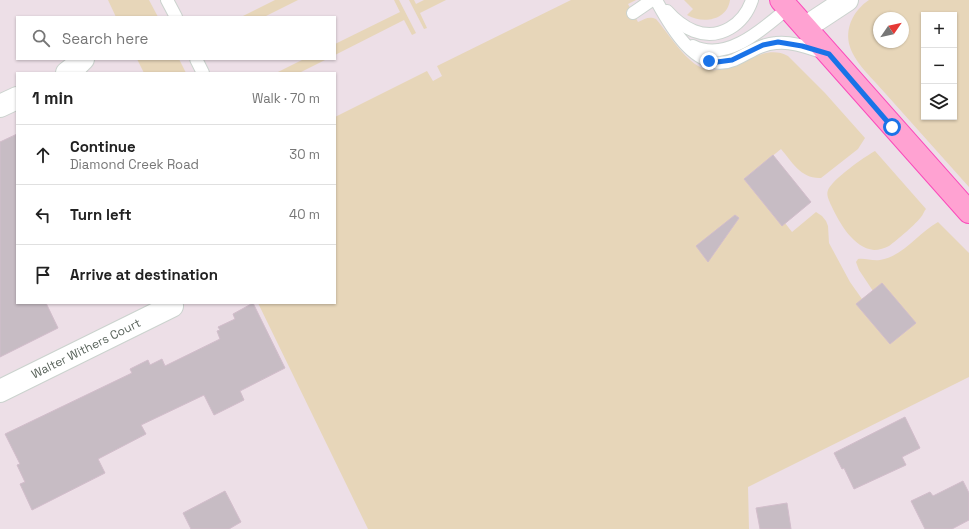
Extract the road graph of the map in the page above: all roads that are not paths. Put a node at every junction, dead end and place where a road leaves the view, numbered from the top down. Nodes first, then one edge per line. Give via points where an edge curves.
1 (167, 0) edge
2 (652, 0) edge
3 (656, 0) edge
4 (752, 0) edge
5 (847, 0) edge
6 (785, 4) edge
7 (633, 13) dead end
8 (175, 16) edge
9 (806, 28) junction
10 (680, 38) junction
11 (829, 54) junction
12 (82, 60) edge
13 (196, 60) edge
14 (68, 72) edge
15 (202, 72) edge
16 (16, 98) edge
17 (0, 106) edge
18 (969, 212) edge
19 (172, 306) dead end
20 (0, 391) edge

1 - 8 lane
2 - 7 lane
3 - 4 lane via 682,25 694,32 707,34 719,33 738,23 746,14
3 - 10 lane
5 - 9 street
6 - 9 main road
6 - 10 lane via 754,35 727,49 703,50
9 - 11 main road
10 - 11 lane via 700,57 717,62 732,60 763,45 778,42
11 - 18 main road
12 - 14 street
13 - 15 lane
16 - 17 street
19 - 20 street, Walter Withers Court

